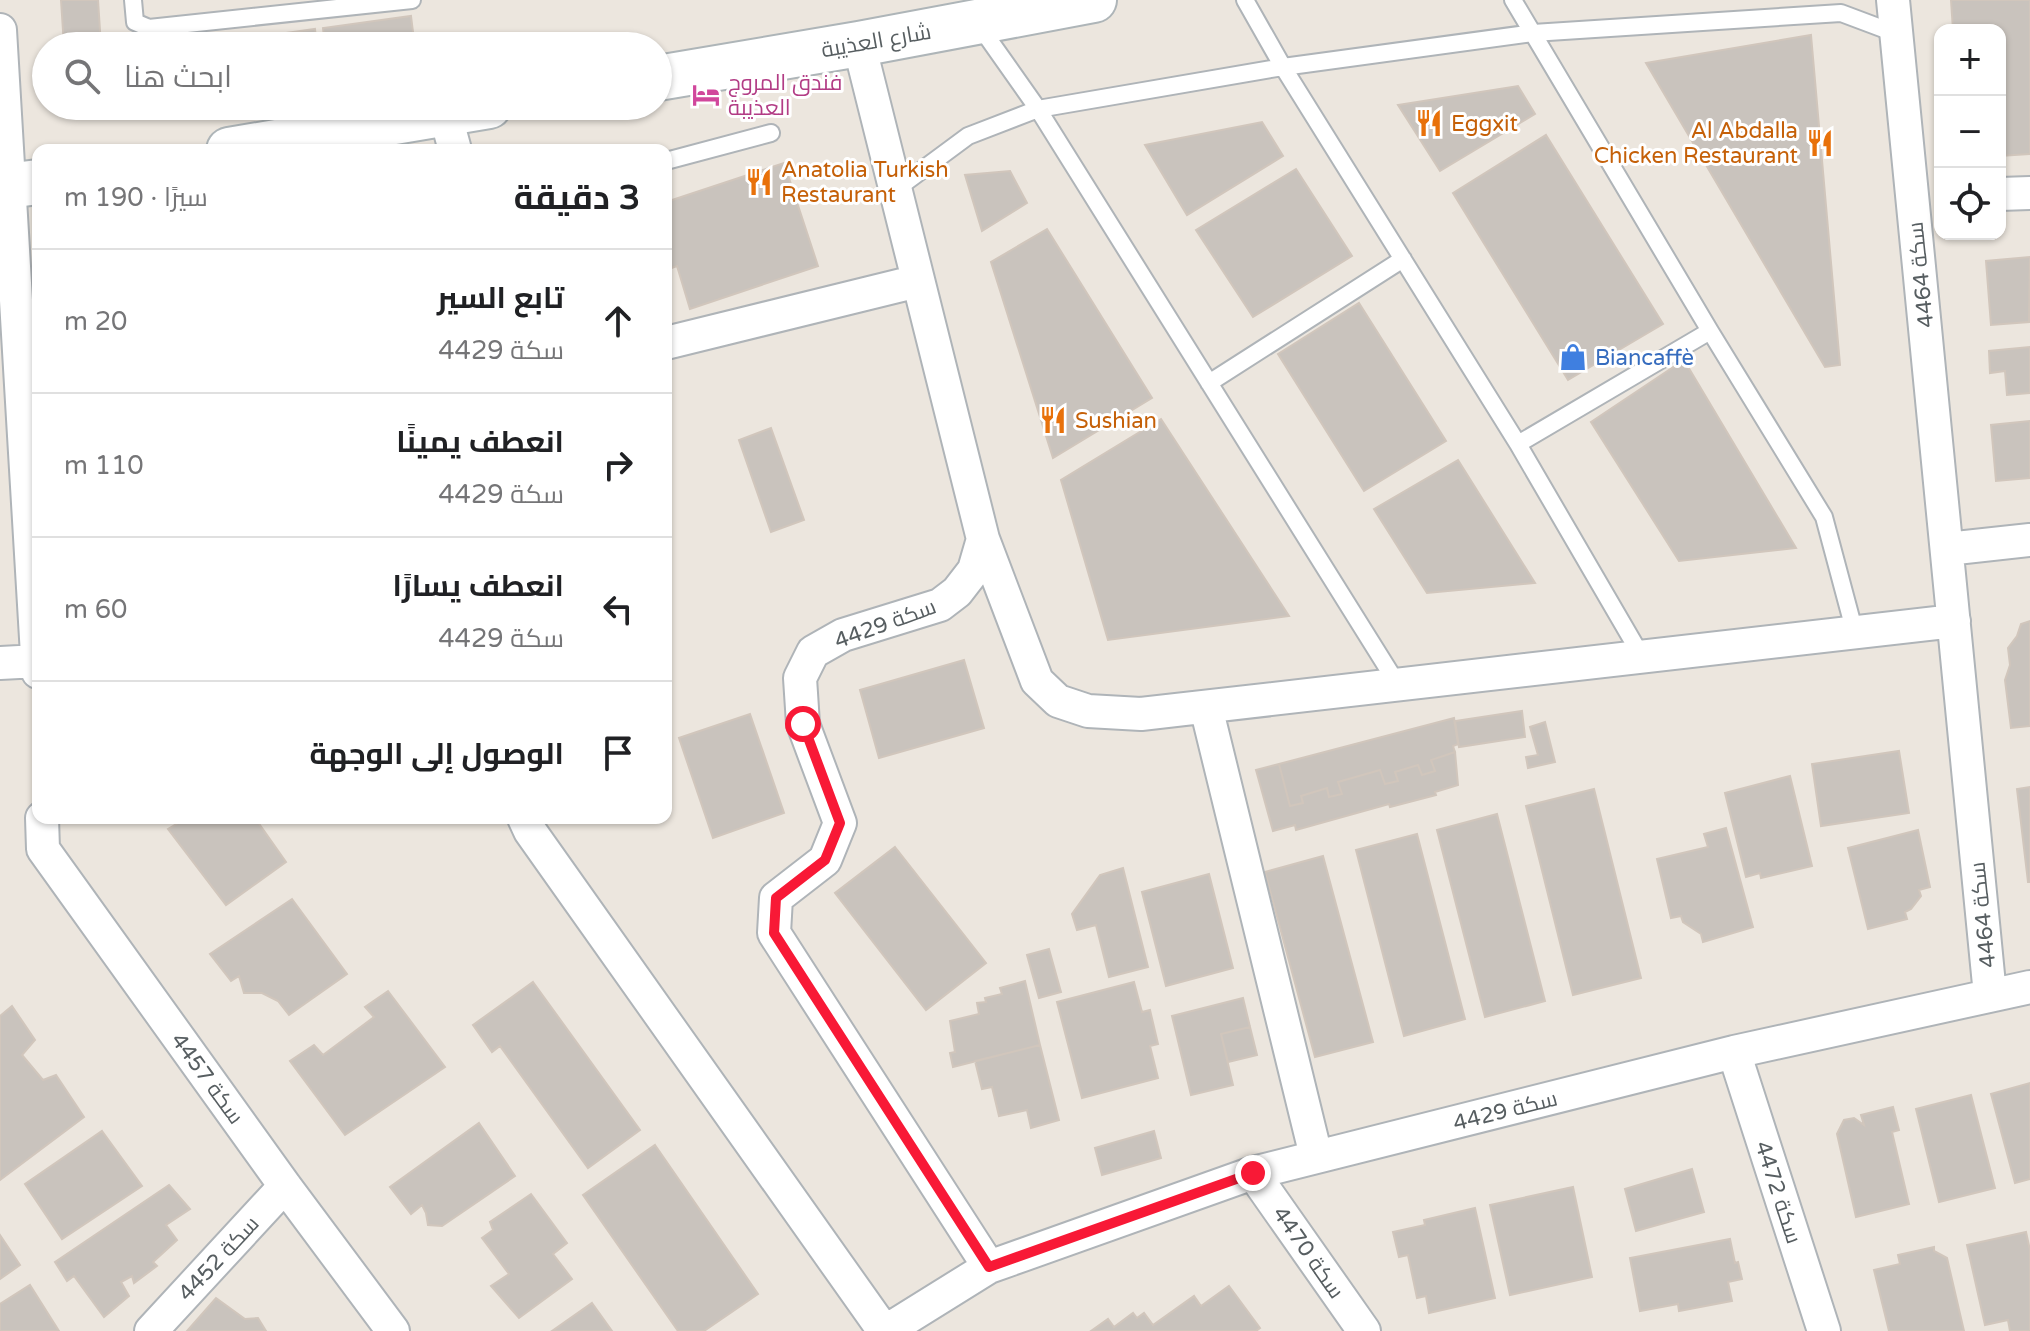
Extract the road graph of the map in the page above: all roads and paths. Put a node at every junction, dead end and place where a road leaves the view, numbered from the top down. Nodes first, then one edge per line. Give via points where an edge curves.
1 (133, 0) edge
2 (412, 0) edge
3 (1094, 0) edge
4 (1245, 0) edge
5 (1513, 0) edge
6 (1893, 0) edge
7 (977, 22) junction
8 (0, 30) edge
9 (1533, 33) junction
10 (1897, 34) junction
11 (859, 44) junction
12 (1283, 67) junction
13 (672, 76) edge
14 (1038, 109) junction
15 (468, 120) edge
16 (450, 132) edge
17 (771, 133) dead end
18 (348, 140) edge
19 (300, 144) edge
20 (672, 159) edge
21 (16, 185) edge
22 (895, 190) junction
23 (2030, 193) edge
24 (2006, 194) edge
25 (1927, 199) edge
26 (1403, 259) junction
27 (918, 281) junction
28 (1710, 331) junction
29 (672, 342) edge
30 (1209, 383) junction
31 (1518, 444) junction
32 (32, 531) edge
33 (983, 539) junction
34 (2030, 540) edge
35 (1947, 549) junction
36 (1954, 621) junction
37 (1855, 633) junction
38 (1642, 657) junction
39 (32, 661) edge
40 (0, 663) edge
41 (1398, 685) junction
42 (1206, 707) junction
43 (42, 824) edge
44 (527, 824) edge
45 (2030, 987) edge
46 (1990, 995) junction
47 (1734, 1052) junction
48 (1316, 1156) junction
49 (1253, 1173) junction
50 (285, 1186) junction
51 (989, 1267) junction
52 (151, 1331) edge
53 (393, 1331) edge
54 (885, 1331) edge
55 (1364, 1331) edge
56 (1824, 1331) edge

1 - 2 lane via 135,22 149,28
3 - 7 street, شارع العذيبة
4 - 12 lane
5 - 9 lane
6 - 10 street, سكة 4464
7 - 11 street, شارع العذيبة
7 - 14 lane
8 - 21 street
9 - 10 lane via 1841,13
9 - 12 lane
9 - 28 lane
10 - 25 street, سكة 4464
11 - 13 street, شارع العذيبة
11 - 22 street
12 - 14 lane
12 - 26 lane
14 - 22 lane via 968,136
14 - 30 lane
15 - 16 street
16 - 18 street
17 - 20 lane
18 - 19 street
21 - 32 street
22 - 27 street
23 - 24 street
25 - 35 street, سكة 4464
26 - 30 lane
26 - 31 lane
27 - 29 street
27 - 33 street
28 - 31 lane
28 - 37 lane via 1824,517
30 - 41 lane
31 - 38 lane
33 - 42 street via 1037,681 1058,701 1088,711 1141,714
33 - 51 street, سكة 4429 via 974,570 940,605 843,635 813,652 800,678 803,724 840,823 825,860 776,898 774,933
34 - 35 street
35 - 36 street, سكة 4464
36 - 37 street
36 - 46 street, سكة 4464
37 - 38 street
38 - 41 street
39 - 40 street
41 - 42 street
42 - 48 street
43 - 50 street, سكة 4457 via 43,849
44 - 54 street
45 - 46 street, سكة 4429
46 - 47 street, سكة 4429
47 - 48 street, سكة 4429
47 - 56 street, سكة 4472
48 - 49 street, سكة 4429
49 - 51 street, سكة 4429
49 - 55 street, سكة 4470
50 - 52 street, سكة 4452
50 - 53 street, سكة 4457
51 - 54 street, سكة 4429

